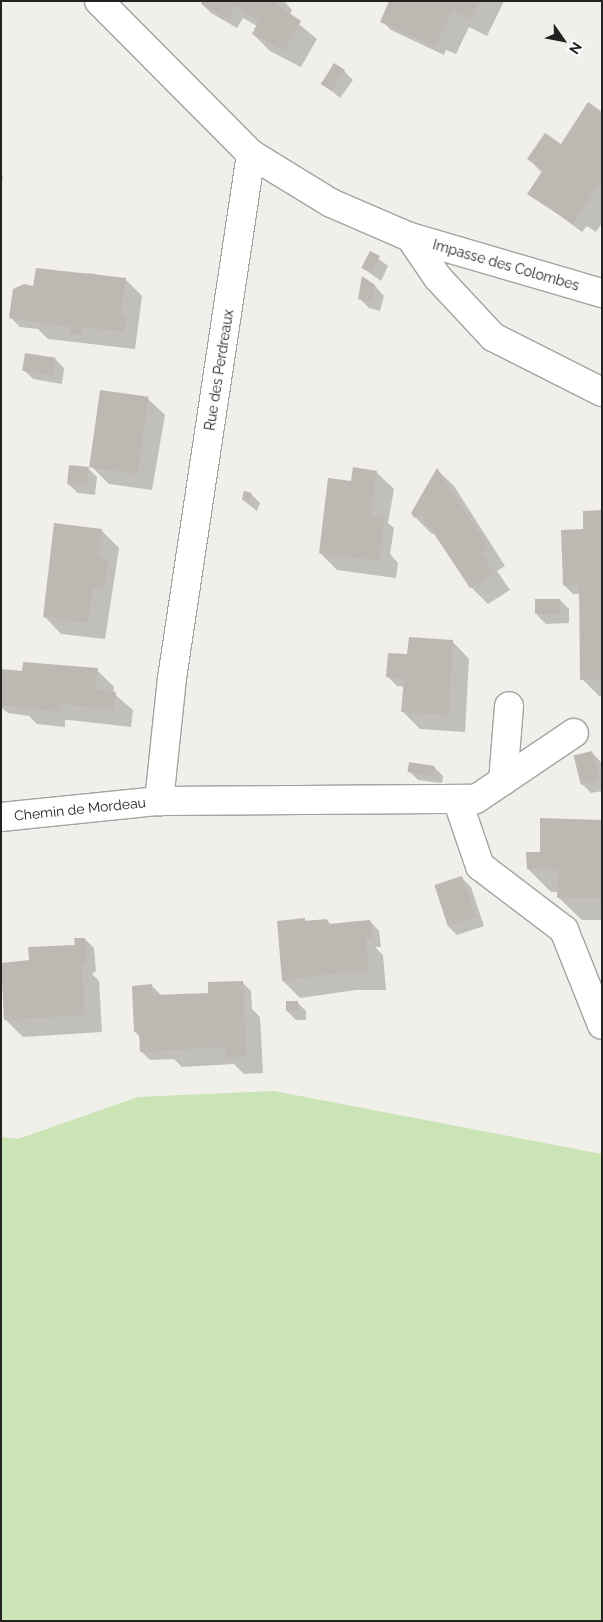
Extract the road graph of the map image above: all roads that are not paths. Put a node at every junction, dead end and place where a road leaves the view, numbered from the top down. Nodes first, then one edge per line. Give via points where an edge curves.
1 (99, 1) edge
2 (252, 154) junction
3 (410, 237) junction
4 (602, 293) edge
5 (602, 392) edge
6 (509, 706) dead end
7 (574, 733) dead end
8 (503, 781) junction
9 (466, 799) junction
10 (159, 801) junction
11 (1, 817) edge
12 (602, 1025) edge

1 - 2 street
2 - 3 street, Impasse des Colombes via 331,203
2 - 10 street, Rue des Perdreaux via 172,678
3 - 4 street, Impasse des Colombes
3 - 5 street via 438,278 493,337
6 - 8 street
7 - 8 street
8 - 9 street
9 - 10 street, Chemin de Mordeau
9 - 12 street via 480,866 564,930
10 - 11 street, Chemin de Mordeau

